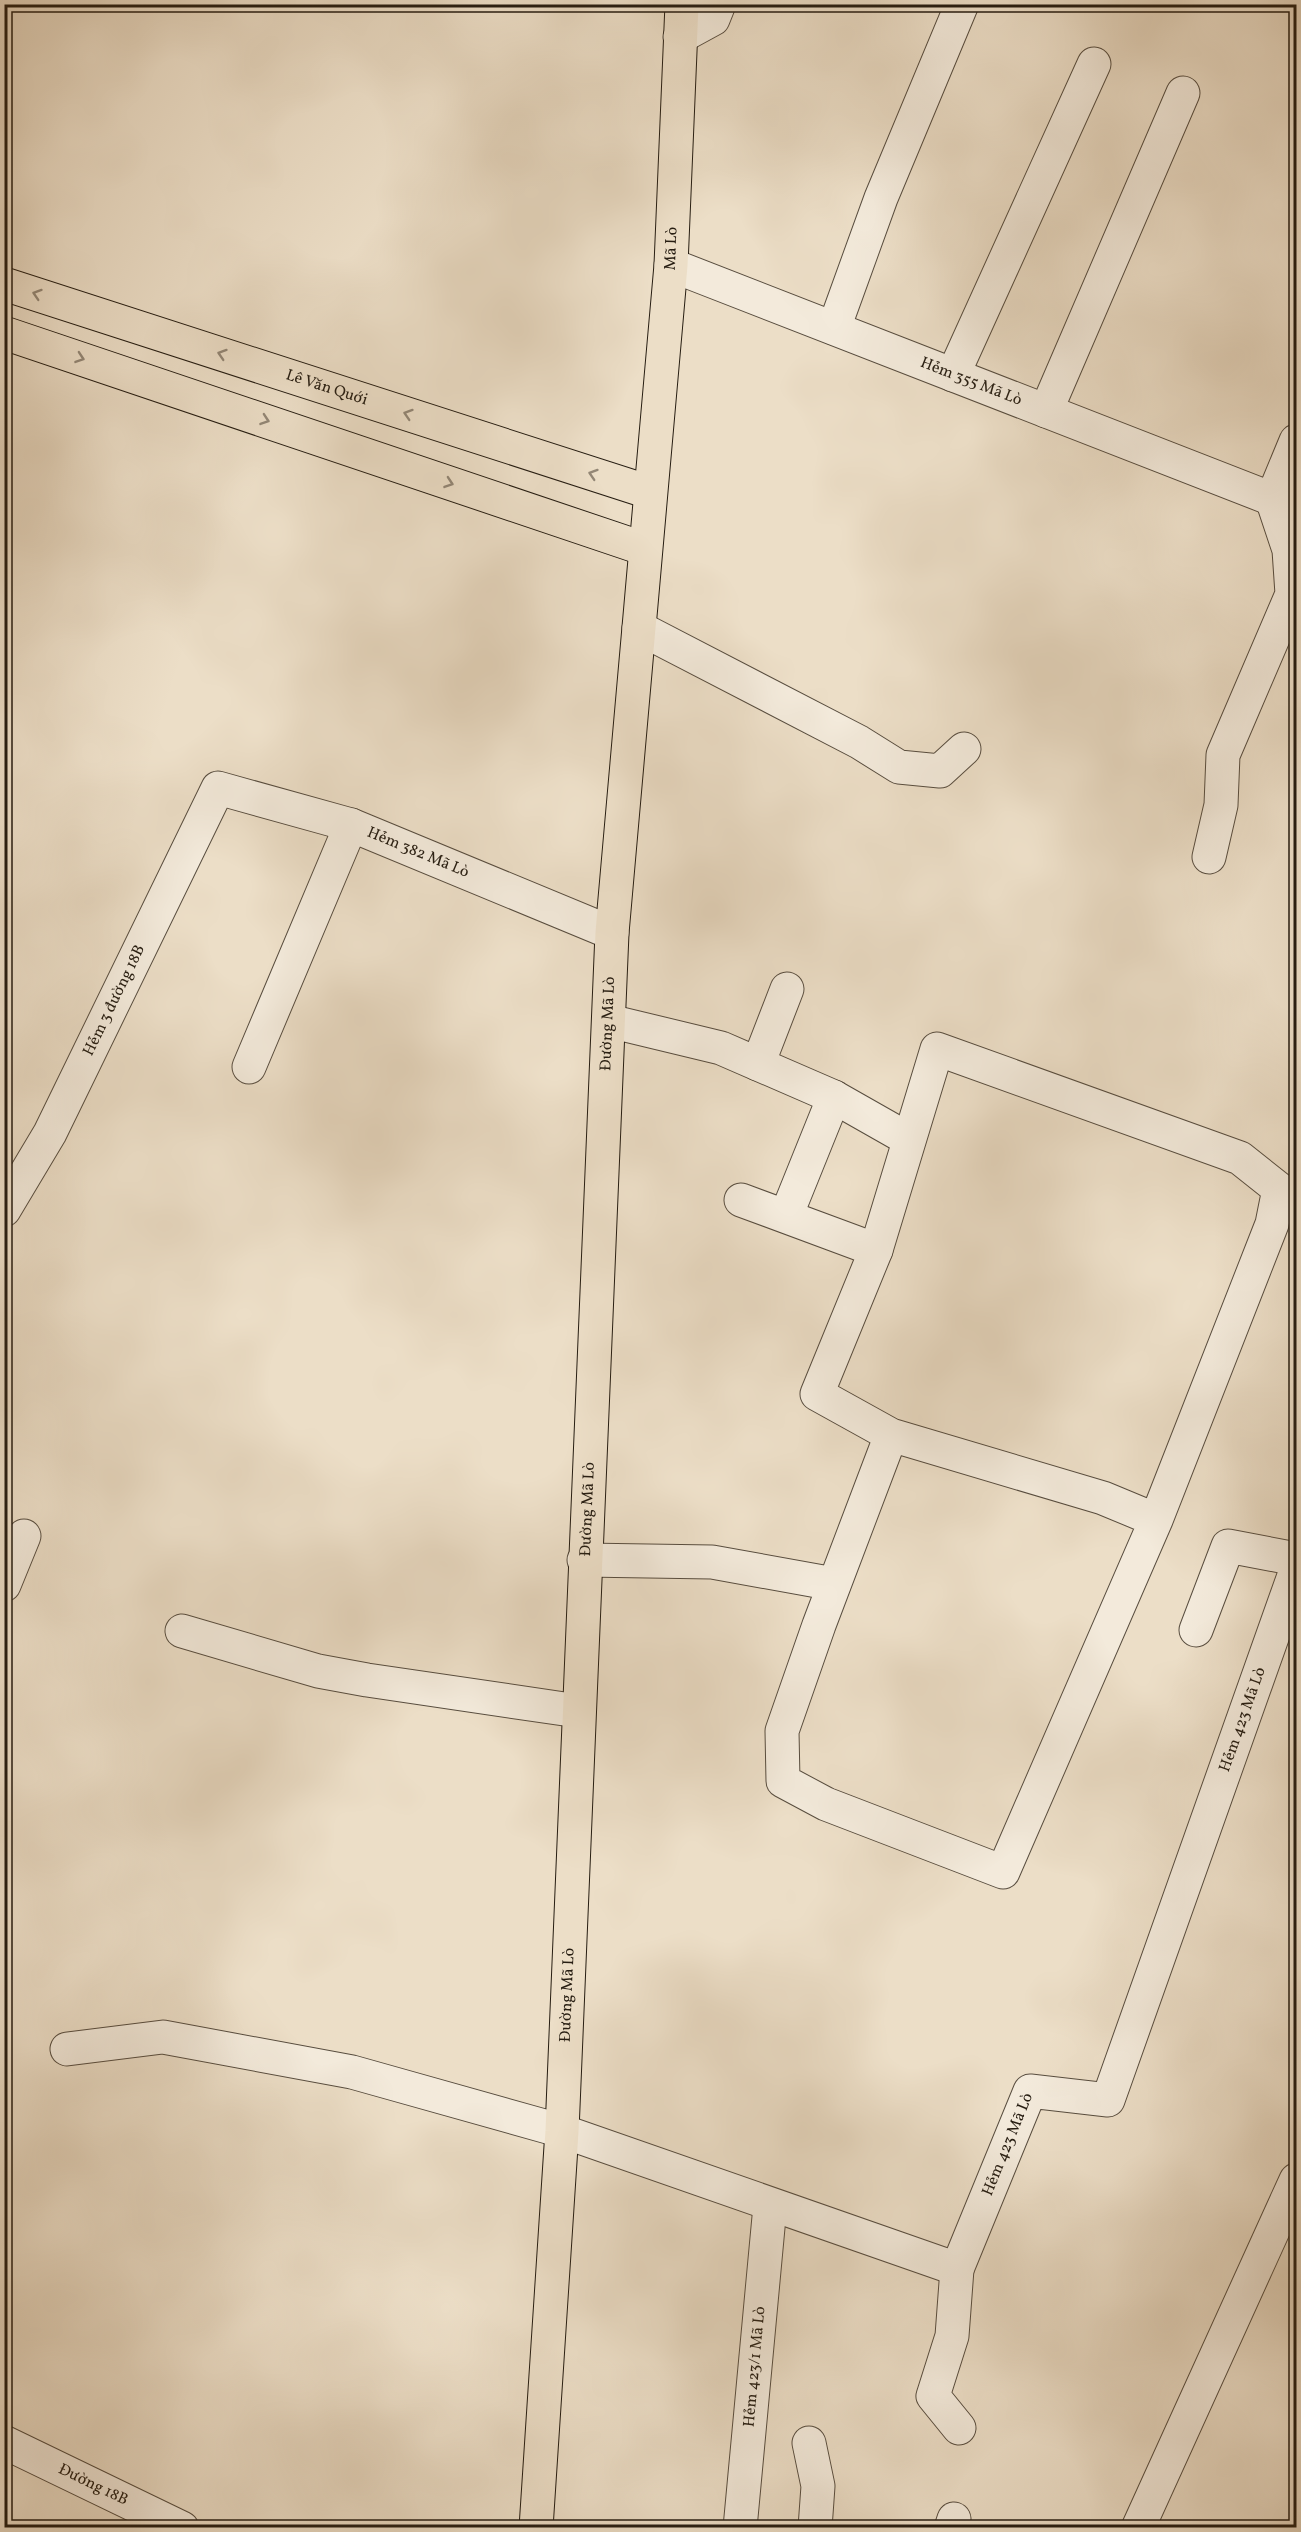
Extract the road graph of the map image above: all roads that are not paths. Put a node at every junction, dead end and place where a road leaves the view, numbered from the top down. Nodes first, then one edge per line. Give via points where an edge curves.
1 (681, 4) edge
2 (719, 4) edge
3 (962, 4) edge
4 (680, 37) junction
5 (1094, 64) dead end
6 (1183, 93) dead end
7 (671, 265) junction
8 (4, 284) edge
9 (834, 328) junction
10 (4, 333) edge
11 (953, 375) junction
12 (1046, 411) junction
13 (1296, 441) edge
14 (649, 492) junction
15 (1272, 499) junction
16 (645, 549) junction
17 (639, 628) junction
18 (964, 749) dead end
19 (218, 788) joint
20 (351, 825) junction
21 (1209, 858) dead end
22 (612, 933) junction
23 (787, 988) dead end
24 (609, 1021) junction
25 (758, 1064) junction
26 (249, 1067) dead end
27 (834, 1097) junction
28 (908, 1139) junction
29 (741, 1200) dead end
30 (4, 1210) edge
31 (786, 1216) junction
32 (876, 1250) junction
33 (891, 1436) junction
34 (1156, 1520) junction
35 (24, 1536) dead end
36 (1296, 1559) edge
37 (584, 1560) junction
38 (1296, 1570) edge
39 (834, 1584) junction
40 (4, 1585) edge
41 (1196, 1630) dead end
42 (182, 1632) dead end
43 (578, 1711) junction
44 (67, 2049) dead end
45 (562, 2131) junction
46 (1296, 2180) edge
47 (770, 2205) junction
48 (957, 2269) junction
49 (959, 2428) dead end
50 (4, 2442) edge
51 (809, 2443) dead end
52 (182, 2528) edge
53 (536, 2528) edge
54 (740, 2528) edge
55 (814, 2528) edge
56 (1138, 2528) edge

1 - 4 main road, Mã Lò
2 - 4 street via 713,20
3 - 9 street via 881,198
4 - 7 main road, Mã Lò
5 - 11 street
6 - 12 street
7 - 9 street, Hẻm 355 Mã Lò
7 - 14 main road, Mã Lò
14 -> 8 main road, Lê Văn Quới
9 - 11 street, Hẻm 355 Mã Lò
10 -> 16 main road
11 - 12 street, Hẻm 355 Mã Lò
12 - 15 street, Hẻm 355 Mã Lò
13 - 15 street
14 - 16 main road, Đường Mã Lò
15 - 21 street via 1289,550 1292,594 1224,756 1221,805
16 - 17 main road, Đường Mã Lò
17 - 18 street via 859,742 899,767 940,771
17 - 22 main road, Đường Mã Lò
19 - 20 street, Hẻm 382 Mã Lò
19 - 30 street, Hẻm 3 đường 18B via 50,1133
20 - 22 street, Hẻm 382 Mã Lò
20 - 26 street
22 - 24 main road, Đường Mã Lò
23 - 25 street
24 - 25 street via 720,1048
24 - 37 main road, Đường Mã Lò
25 - 27 street
27 - 28 street
27 - 31 street
28 - 32 street
28 - 34 street via 937,1049 1240,1158 1279,1189 1272,1224
29 - 31 street
31 - 32 street
32 - 33 street via 817,1394
33 - 34 street via 1102,1498
33 - 39 street
34 - 39 street via 1003,1872 826,1804 783,1781 782,1731
35 - 40 street
36 - 41 street via 1228,1546
37 - 39 street via 712,1562
37 - 43 main road, Đường Mã Lò
38 - 48 street, Hẻm 423 Mã Lò via 1108,2100 1030,2091
42 - 43 street via 318,1671
43 - 45 main road, Đường Mã Lò
44 - 45 street via 163,2037 352,2072
45 - 47 street
45 - 53 main road, Đường Mã Lò
46 - 56 street
47 - 48 street
47 - 54 street, Hẻm 423/1 Mã Lò
48 - 49 street via 952,2336 933,2396
50 - 52 street, Đường 18B
51 - 55 street via 818,2486

